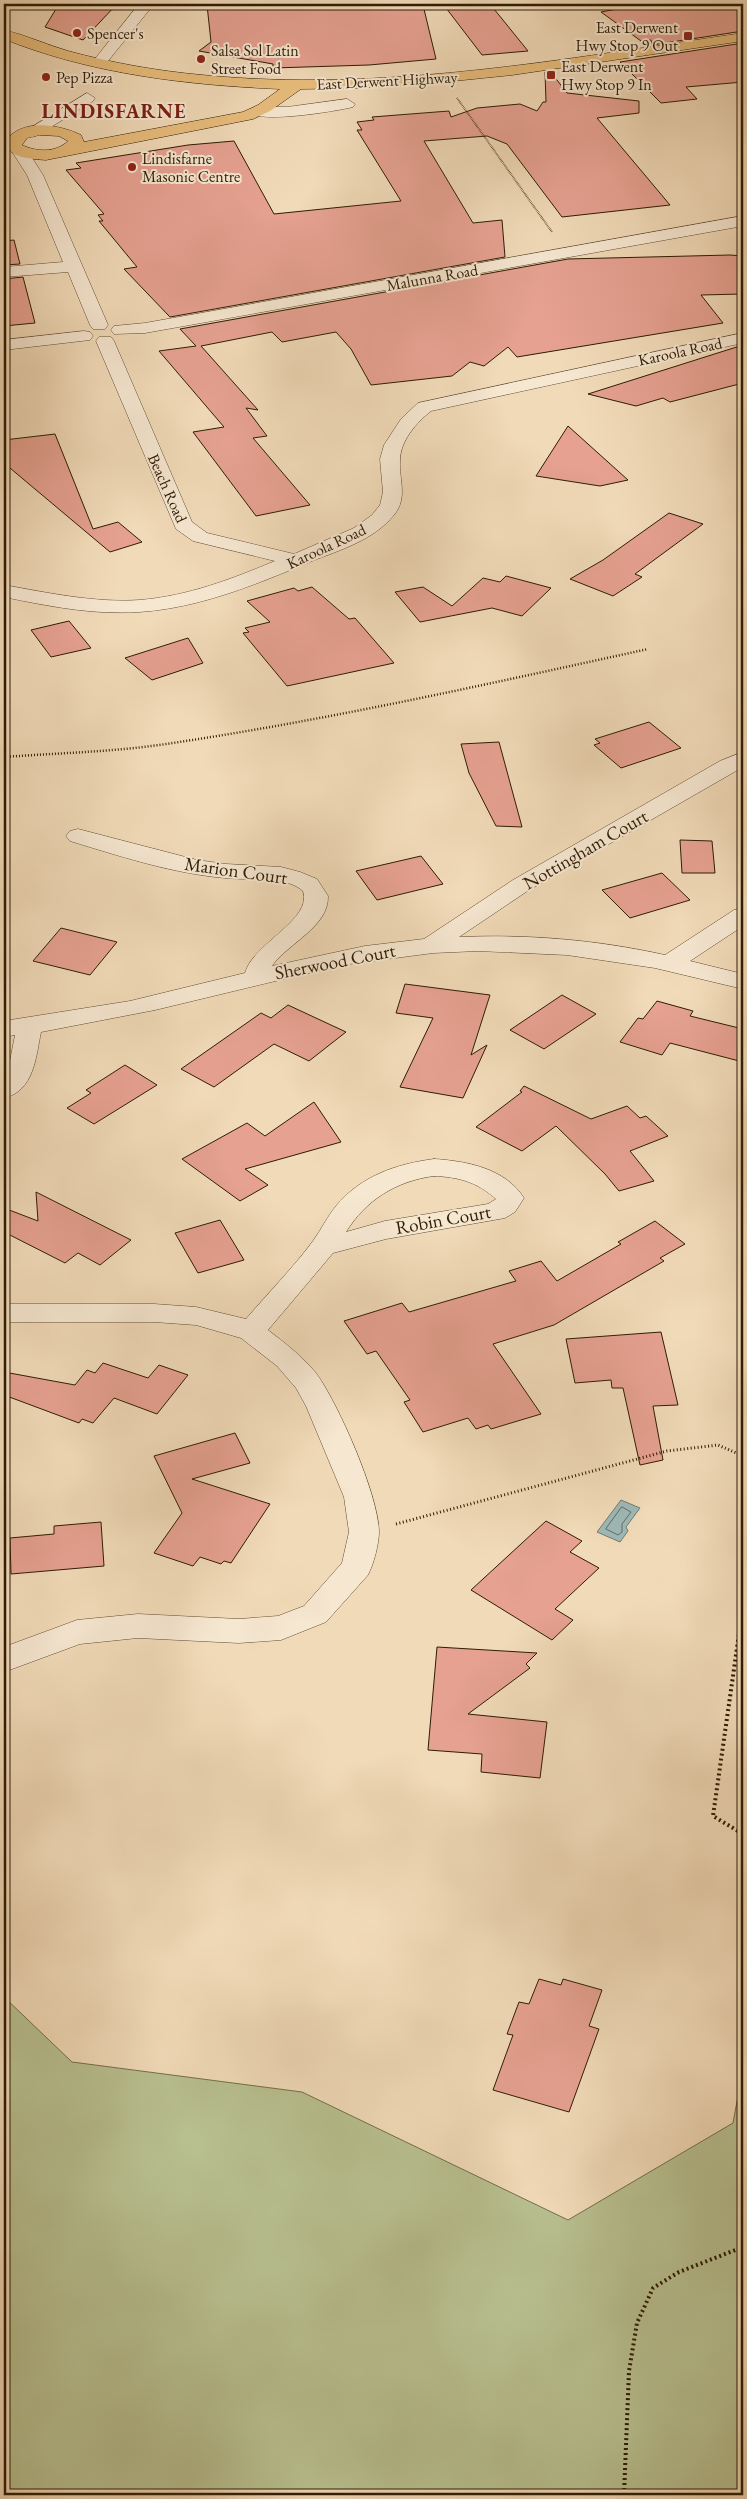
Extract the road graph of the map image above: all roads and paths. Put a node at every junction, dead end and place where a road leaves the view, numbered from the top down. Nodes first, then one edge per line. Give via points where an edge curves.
1 (147, 4) edge
2 (4, 34) edge
3 (743, 37) edge
4 (743, 45) edge
5 (4, 47) edge
6 (99, 63) junction
7 (450, 87) junction
8 (195, 90) junction
9 (279, 90) junction
10 (258, 95) junction
11 (87, 98) dead end
12 (347, 104) dead end
13 (69, 109) junction
14 (258, 112) junction
15 (139, 130) junction
16 (30, 132) junction
17 (4, 134) edge
18 (66, 143) junction
19 (13, 148) edge
20 (35, 175) junction
21 (743, 222) edge
22 (567, 253) junction
23 (74, 266) junction
24 (4, 272) edge
25 (108, 332) junction
26 (743, 338) edge
27 (4, 345) edge
28 (296, 560) junction
29 (4, 591) edge
30 (648, 649) dead end
31 (4, 757) edge
32 (743, 759) edge
33 (78, 836) dead end
34 (743, 915) edge
35 (430, 946) junction
36 (670, 963) junction
37 (257, 976) junction
38 (743, 982) edge
39 (29, 1026) junction
40 (4, 1029) edge
41 (4, 1090) edge
42 (323, 1247) junction
43 (4, 1313) edge
44 (251, 1331) junction
45 (743, 1456) edge
46 (364, 1532) junction
47 (743, 1602) edge
48 (4, 1660) edge
49 (743, 1834) edge
50 (743, 2248) edge
51 (624, 2495) edge

1 - 6 street
2 - 6 main road, East Derwent Highway
3 - 9 main road, East Derwent Highway via 473,76 296,84
4 - 7 main road, East Derwent Highway
5 - 8 main road, East Derwent Highway via 104,76
6 - 9 main road, East Derwent Highway
7 - 9 main road, East Derwent Highway via 389,93
7 - 22 path
8 - 10 main road, East Derwent Highway
8 - 15 main road via 209,101
9 - 10 main road, East Derwent Highway
9 - 14 main road
10 - 15 main road via 218,113
11 - 13 street
12 - 14 street via 287,112
13 - 16 street
13 - 18 street via 60,125
14 - 18 main road via 230,120
15 - 18 main road
16 - 17 main road
16 - 18 main road via 48,130
16 - 19 main road via 14,140
18 - 19 main road via 38,154
18 - 20 street via 41,164
19 - 20 street, Beach Road
20 - 23 street, Beach Road
21 - 22 street, Malunna Road
22 - 25 street, Malunna Road
23 - 24 street
23 - 25 street, Beach Road
25 - 27 street via 94,341 84,336
25 - 28 street, Beach Road via 183,526 200,537
26 - 28 street, Karoola Road via 425,407 407,423 390,457 393,492 389,509 363,531
28 - 29 street, Karoola Road via 231,586 139,606 75,603
30 - 31 path via 512,679 164,744
32 - 35 street, Nottingham Court via 521,885
33 - 37 street, Marion Court via 124,851 214,870 290,876 309,884 318,896 316,906 306,920 262,962
34 - 36 street
35 - 36 street, Sherwood Court via 486,942 592,948
35 - 37 street, Sherwood Court via 324,961
36 - 38 street, Sherwood Court
37 - 39 street, Sherwood Court via 184,996
39 - 40 street, Sherwood Court
39 - 41 street via 20,1073
42 - 42 street, Robin Court via 357,1200 385,1180 408,1171 436,1167 480,1175 500,1186 511,1198 494,1212 386,1230
42 - 44 street, Robin Court
43 - 44 street via 196,1316
44 - 46 street via 287,1359 321,1406 359,1497
45 - 46 path via 718,1445 667,1451
46 - 48 street via 357,1567 315,1614 281,1628 239,1631 138,1626 77,1632
47 - 49 path via 713,1816
50 - 51 path via 680,2272 653,2288 637,2323 629,2372

